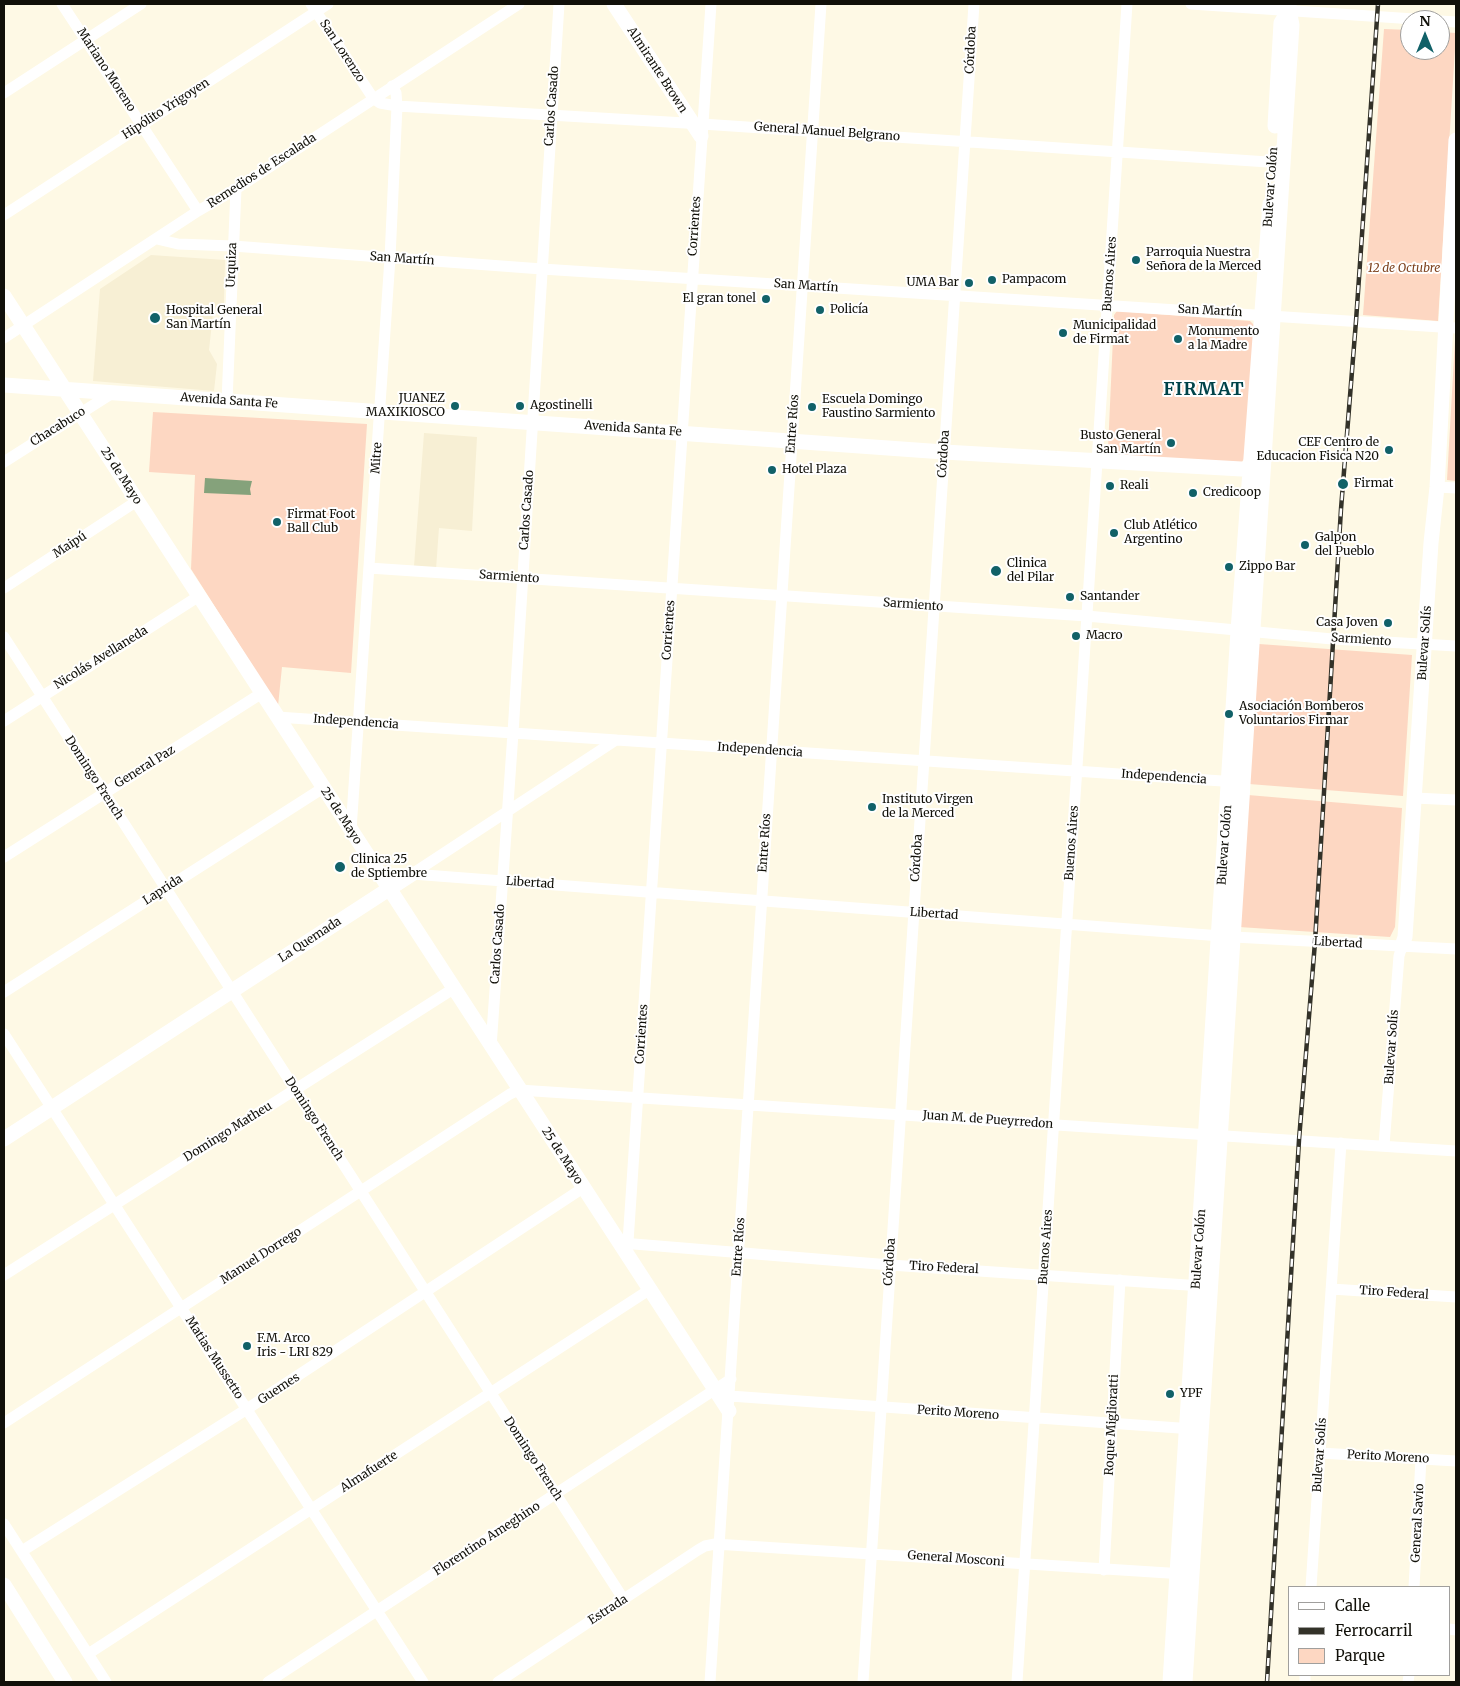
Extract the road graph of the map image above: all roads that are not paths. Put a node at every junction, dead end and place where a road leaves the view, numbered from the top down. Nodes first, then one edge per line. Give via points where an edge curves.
1 (62, 4) edge
2 (141, 4) edge
3 (328, 4) edge
4 (520, 4) edge
5 (559, 4) edge
6 (614, 4) edge
7 (711, 4) edge
8 (821, 4) edge
9 (974, 4) edge
10 (1127, 4) edge
11 (1191, 4) edge
12 (1289, 7) edge
13 (314, 8) edge
14 (1400, 17) edge
15 (86, 40) junction
16 (392, 86) junction
17 (4, 93) edge
18 (373, 98) junction
19 (397, 106) junction
20 (551, 116) junction
21 (142, 125) junction
22 (699, 128) junction
23 (813, 131) junction
24 (1456, 140) edge
25 (966, 142) junction
26 (1118, 152) junction
27 (1278, 163) junction
28 (1455, 177) edge
29 (236, 189) junction
30 (198, 212) junction
31 (4, 215) edge
32 (157, 239) junction
33 (233, 246) junction
34 (390, 258) junction
35 (542, 269) junction
36 (692, 279) junction
37 (802, 286) junction
38 (955, 295) junction
39 (4, 296) edge
40 (1108, 305) junction
41 (1267, 315) junction
42 (23, 325) junction
43 (1451, 328) edge
44 (4, 338) edge
45 (4, 385) edge
46 (64, 389) junction
47 (114, 392) junction
48 (227, 401) junction
49 (380, 411) junction
50 (80, 413) junction
51 (533, 422) junction
52 (682, 433) junction
53 (792, 441) junction
54 (944, 452) junction
55 (1097, 461) junction
56 (4, 462) edge
57 (1256, 470) junction
58 (1437, 487) junction
59 (1456, 488) edge
60 (137, 502) junction
61 (369, 568) junction
62 (523, 578) junction
63 (4, 588) edge
64 (671, 588) junction
65 (199, 596) junction
66 (782, 596) junction
67 (934, 606) junction
68 (1087, 616) junction
69 (1245, 631) junction
70 (4, 637) edge
71 (1425, 644) junction
72 (1456, 646) edge
73 (262, 693) junction
74 (42, 696) junction
75 (277, 717) junction
76 (4, 720) edge
77 (358, 722) junction
78 (513, 733) junction
79 (616, 740) junction
80 (661, 743) junction
81 (771, 750) junction
82 (924, 761) junction
83 (1077, 771) junction
84 (1236, 782) junction
85 (323, 788) junction
86 (104, 793) junction
87 (1415, 798) junction
88 (1456, 800) edge
89 (508, 812) junction
90 (351, 830) junction
91 (4, 857) edge
92 (412, 874) junction
93 (503, 880) junction
94 (165, 888) junction
95 (389, 889) junction
96 (651, 892) junction
97 (762, 901) junction
98 (914, 912) junction
99 (1067, 924) junction
100 (1227, 936) junction
101 (1402, 946) junction
102 (1456, 950) edge
103 (453, 989) junction
104 (232, 991) junction
105 (4, 992) edge
106 (4, 1034) edge
107 (491, 1047) junction
108 (295, 1089) junction
109 (519, 1090) junction
110 (638, 1097) junction
111 (748, 1105) junction
112 (52, 1108) junction
113 (900, 1114) junction
114 (1054, 1124) junction
115 (1214, 1134) junction
116 (4, 1139) edge
117 (1342, 1143) junction
118 (1384, 1145) junction
119 (1456, 1151) edge
120 (583, 1188) junction
121 (361, 1192) junction
122 (114, 1204) junction
123 (624, 1248) junction
124 (739, 1252) junction
125 (890, 1265) junction
126 (1044, 1274) junction
127 (4, 1275) edge
128 (1120, 1280) junction
129 (1204, 1286) junction
130 (1331, 1289) junction
131 (649, 1290) junction
132 (426, 1292) junction
133 (1456, 1297) edge
134 (181, 1308) junction
135 (731, 1379) junction
136 (715, 1390) junction
137 (491, 1393) junction
138 (729, 1404) junction
139 (881, 1407) junction
140 (247, 1409) junction
141 (1034, 1418) junction
142 (4, 1423) edge
143 (1112, 1424) junction
144 (1194, 1429) junction
145 (1320, 1453) junction
146 (1421, 1459) junction
147 (1456, 1461) edge
148 (556, 1494) junction
149 (312, 1509) junction
150 (4, 1524) edge
151 (720, 1544) junction
152 (22, 1552) junction
153 (872, 1554) junction
154 (1024, 1564) junction
155 (1104, 1570) junction
156 (1185, 1574) junction
157 (4, 1585) edge
158 (1311, 1586) edge
159 (1414, 1586) edge
160 (624, 1600) junction
161 (377, 1611) junction
162 (88, 1654) junction
163 (515, 1671) junction
164 (66, 1682) edge
165 (106, 1682) edge
166 (268, 1682) edge
167 (424, 1682) edge
168 (498, 1682) edge
169 (520, 1682) edge
170 (710, 1682) edge
171 (863, 1682) edge
172 (1017, 1682) edge
173 (1170, 1682) edge
174 (1185, 1682) edge

1 - 15 street, Mariano Moreno
2 - 15 street
3 - 13 street, Hipólito Yrigoyen
4 - 16 street, Remedios de Escalada
5 - 20 street, Carlos Casado
6 - 22 street, Almirante Brown
7 - 22 street, Corrientes
8 - 23 street, Entre Ríos
9 - 25 street, Córdoba
10 - 26 street, Buenos Aires
11 - 12 street
12 - 14 street
12 - 27 street, Bulevar Colón via 1281,23
13 - 18 street, San Lorenzo
13 - 21 street, Hipólito Yrigoyen
15 - 17 street
15 - 21 street, Mariano Moreno
16 - 18 street, Remedios de Escalada
16 - 19 street, Mitre
18 - 19 street, General Manuel Belgrano via 380,103
18 - 29 street, Remedios de Escalada
19 - 20 street, General Manuel Belgrano
19 - 34 street, Mitre
20 - 22 street, General Manuel Belgrano
20 - 35 street, Carlos Casado
21 - 30 street, Mariano Moreno
21 - 31 street, Hipólito Yrigoyen
22 - 23 street, General Manuel Belgrano
22 - 36 street, Corrientes
23 - 25 street, General Manuel Belgrano
23 - 37 street, Entre Ríos
24 - 28 street, Bulevar Solís
25 - 26 street, General Manuel Belgrano
25 - 38 street, Córdoba
26 - 27 street, General Manuel Belgrano
26 - 40 street, Buenos Aires
27 - 41 street, Bulevar Colón
28 - 43 street, Bulevar Solís
29 - 30 street, Remedios de Escalada
29 - 33 street, Urquiza
30 - 32 street, Remedios de Escalada
32 - 33 street, San Martín via 178,244
32 - 42 street, Remedios de Escalada
33 - 34 street, San Martín
33 - 48 street, Urquiza
34 - 35 street, San Martín
34 - 49 street, Mitre
35 - 36 street, San Martín
35 - 51 street, Carlos Casado
36 - 37 street, San Martín
36 - 52 street, Corrientes
37 - 38 street, San Martín
37 - 53 street, Entre Ríos
38 - 40 street, San Martín
38 - 54 street, Córdoba
39 - 42 street, 25 de Mayo
40 - 41 street, San Martín
40 - 55 street, Buenos Aires
41 - 43 street, San Martín
41 - 57 street, Bulevar Colón
42 - 44 street, Remedios de Escalada
42 - 46 street, 25 de Mayo
43 - 58 street, Bulevar Solís
45 - 46 street, Avenida Santa Fe
46 - 47 street, Avenida Santa Fe
46 - 50 street, 25 de Mayo
47 - 48 street, Avenida Santa Fe
47 - 50 street, Chacabuco
48 - 49 street, Avenida Santa Fe
49 - 51 street, Avenida Santa Fe
49 - 61 street, Mitre
50 - 56 street, Chacabuco
50 - 60 street, 25 de Mayo
51 - 52 street, Avenida Santa Fe
51 - 62 street, Carlos Casado
52 - 53 street, Avenida Santa Fe
52 - 64 street, Corrientes
53 - 54 street, Avenida Santa Fe
53 - 66 street, Entre Ríos
54 - 55 street, Avenida Santa Fe
54 - 67 street, Córdoba
55 - 57 street, Avenida Santa Fe
55 - 68 street, Buenos Aires
57 - 69 street, Bulevar Colón
58 - 59 street
58 - 71 street, Bulevar Solís
60 - 63 street, Maipú
60 - 65 street, 25 de Mayo
61 - 62 street, Sarmiento
61 - 77 street, Mitre
62 - 64 street, Sarmiento
62 - 78 street, Carlos Casado
64 - 66 street, Sarmiento
64 - 80 street, Corrientes
65 - 73 street, 25 de Mayo
65 - 74 street, Nicolás Avellaneda
66 - 67 street, Sarmiento
66 - 81 street, Entre Ríos
67 - 68 street, Sarmiento
67 - 82 street, Córdoba
68 - 69 street, Sarmiento
68 - 83 street, Buenos Aires
69 - 71 street, Sarmiento
69 - 84 street, Bulevar Colón
70 - 74 street, Domingo French
71 - 72 street, Sarmiento
71 - 87 street, Bulevar Solís
73 - 75 street, 25 de Mayo
73 - 86 street, General Paz
74 - 76 street, Nicolás Avellaneda
74 - 86 street, Domingo French
75 - 77 street, Independencia
75 - 85 street, 25 de Mayo
77 - 78 street, Independencia
77 - 90 street, Mitre
78 - 79 street, Independencia
78 - 89 street, Carlos Casado
79 - 80 street, Independencia
79 - 89 street, La Quemada
80 - 81 street, Independencia
80 - 96 street, Corrientes
81 - 82 street, Independencia
81 - 97 street, Entre Ríos
82 - 83 street, Independencia
82 - 98 street, Córdoba
83 - 84 street, Independencia
83 - 99 street, Buenos Aires
84 - 100 street, Bulevar Colón
85 - 90 street, 25 de Mayo
85 - 94 street, Laprida
86 - 91 street, General Paz
86 - 94 street, Domingo French
87 - 88 street
87 - 101 street, Bulevar Solís
89 - 92 street, La Quemada
89 - 93 street, Carlos Casado
90 - 95 street, 25 de Mayo
92 - 93 street, Libertad
92 - 95 street, La Quemada
93 - 96 street, Libertad
93 - 107 street, Carlos Casado
94 - 104 street, Domingo French
94 - 105 street, Laprida
95 - 103 street, 25 de Mayo
95 - 104 street, La Quemada
96 - 97 street, Libertad
96 - 110 street, Corrientes
97 - 98 street, Libertad
97 - 111 street, Entre Ríos
98 - 99 street, Libertad
98 - 113 street, Córdoba
99 - 100 street, Libertad
99 - 114 street, Buenos Aires
100 - 101 street, Libertad
100 - 115 street, Bulevar Colón
101 - 102 street, Libertad
101 - 118 street, Bulevar Solís
103 - 107 street, 25 de Mayo
103 - 108 street, Domingo Matheu
104 - 108 street, Domingo French
104 - 112 street, La Quemada
106 - 112 street, Matias Mussetto
107 - 109 street, 25 de Mayo
108 - 121 street, Domingo French
108 - 122 street, Domingo Matheu
109 - 110 street, Juan M. de Pueyrredon
109 - 120 street, 25 de Mayo
109 - 121 street, Manuel Dorrego
110 - 111 street, Juan M. de Pueyrredon
110 - 123 street, Corrientes
111 - 113 street, Juan M. de Pueyrredon
111 - 124 street, Entre Ríos
112 - 116 street, La Quemada
112 - 122 street, Matias Mussetto
113 - 114 street, Juan M. de Pueyrredon
113 - 125 street, Córdoba
114 - 115 street, Juan M. de Pueyrredon
114 - 126 street, Buenos Aires
115 - 117 street, Juan M. de Pueyrredon
115 - 129 street, Bulevar Colón
117 - 118 street, Juan M. de Pueyrredon
117 - 130 street, Bulevar Solís
118 - 119 street, Juan M. de Pueyrredon
120 - 123 street, 25 de Mayo
120 - 132 street, Guemes
121 - 132 street, Domingo French
121 - 134 street, Manuel Dorrego
122 - 127 street, Domingo Matheu
122 - 134 street, Matias Mussetto
123 - 124 street, Tiro Federal
123 - 131 street, 25 de Mayo
124 - 125 street, Tiro Federal
124 - 135 street, Entre Ríos
125 - 126 street, Tiro Federal
125 - 139 street, Córdoba
126 - 128 street, Tiro Federal
126 - 141 street, Buenos Aires
128 - 129 street, Tiro Federal
128 - 143 street, Roque Miglioratti
129 - 144 street, Bulevar Colón
130 - 133 street, Tiro Federal
130 - 145 street, Bulevar Solís
131 - 136 street, 25 de Mayo
131 - 137 street, Almafuerte
132 - 137 street, Domingo French
132 - 140 street, Guemes
134 - 140 street, Matias Mussetto
134 - 142 street, Manuel Dorrego
135 - 136 street, Florentino Ameghino
135 - 138 street, Entre Ríos
136 - 138 street, 25 de Mayo
136 - 148 street, Florentino Ameghino
137 - 148 street, Domingo French
137 - 149 street, Almafuerte
138 - 139 street, Perito Moreno
138 - 151 street, Entre Ríos
139 - 141 street, Perito Moreno
139 - 153 street, Córdoba
140 - 149 street, Matias Mussetto
140 - 152 street, Guemes
141 - 143 street, Perito Moreno
141 - 154 street, Buenos Aires
143 - 144 street, Perito Moreno
143 - 155 street, Roque Miglioratti
144 - 156 street, Bulevar Colón
145 - 146 street, Perito Moreno
145 - 158 street, Bulevar Solís
146 - 147 street, Perito Moreno
146 - 159 street, General Savio
148 - 160 street, Domingo French
148 - 161 street, Florentino Ameghino
149 - 161 street, Matias Mussetto
149 - 162 street, Almafuerte
150 - 152 street
151 - 153 street, General Mosconi
151 - 160 street, Estrada via 698,1550
151 - 170 street, Entre Ríos
152 - 162 street
153 - 154 street, General Mosconi
153 - 171 street, Córdoba
154 - 155 street, General Mosconi
154 - 172 street, Buenos Aires
155 - 156 street, General Mosconi
156 - 173 street, Bulevar Colón
156 - 174 street, Bulevar Colón
157 - 164 street
160 - 163 street, Estrada
161 - 166 street, Florentino Ameghino
161 - 167 street, Matias Mussetto
162 - 165 street
163 - 168 street, Estrada
163 - 169 street

